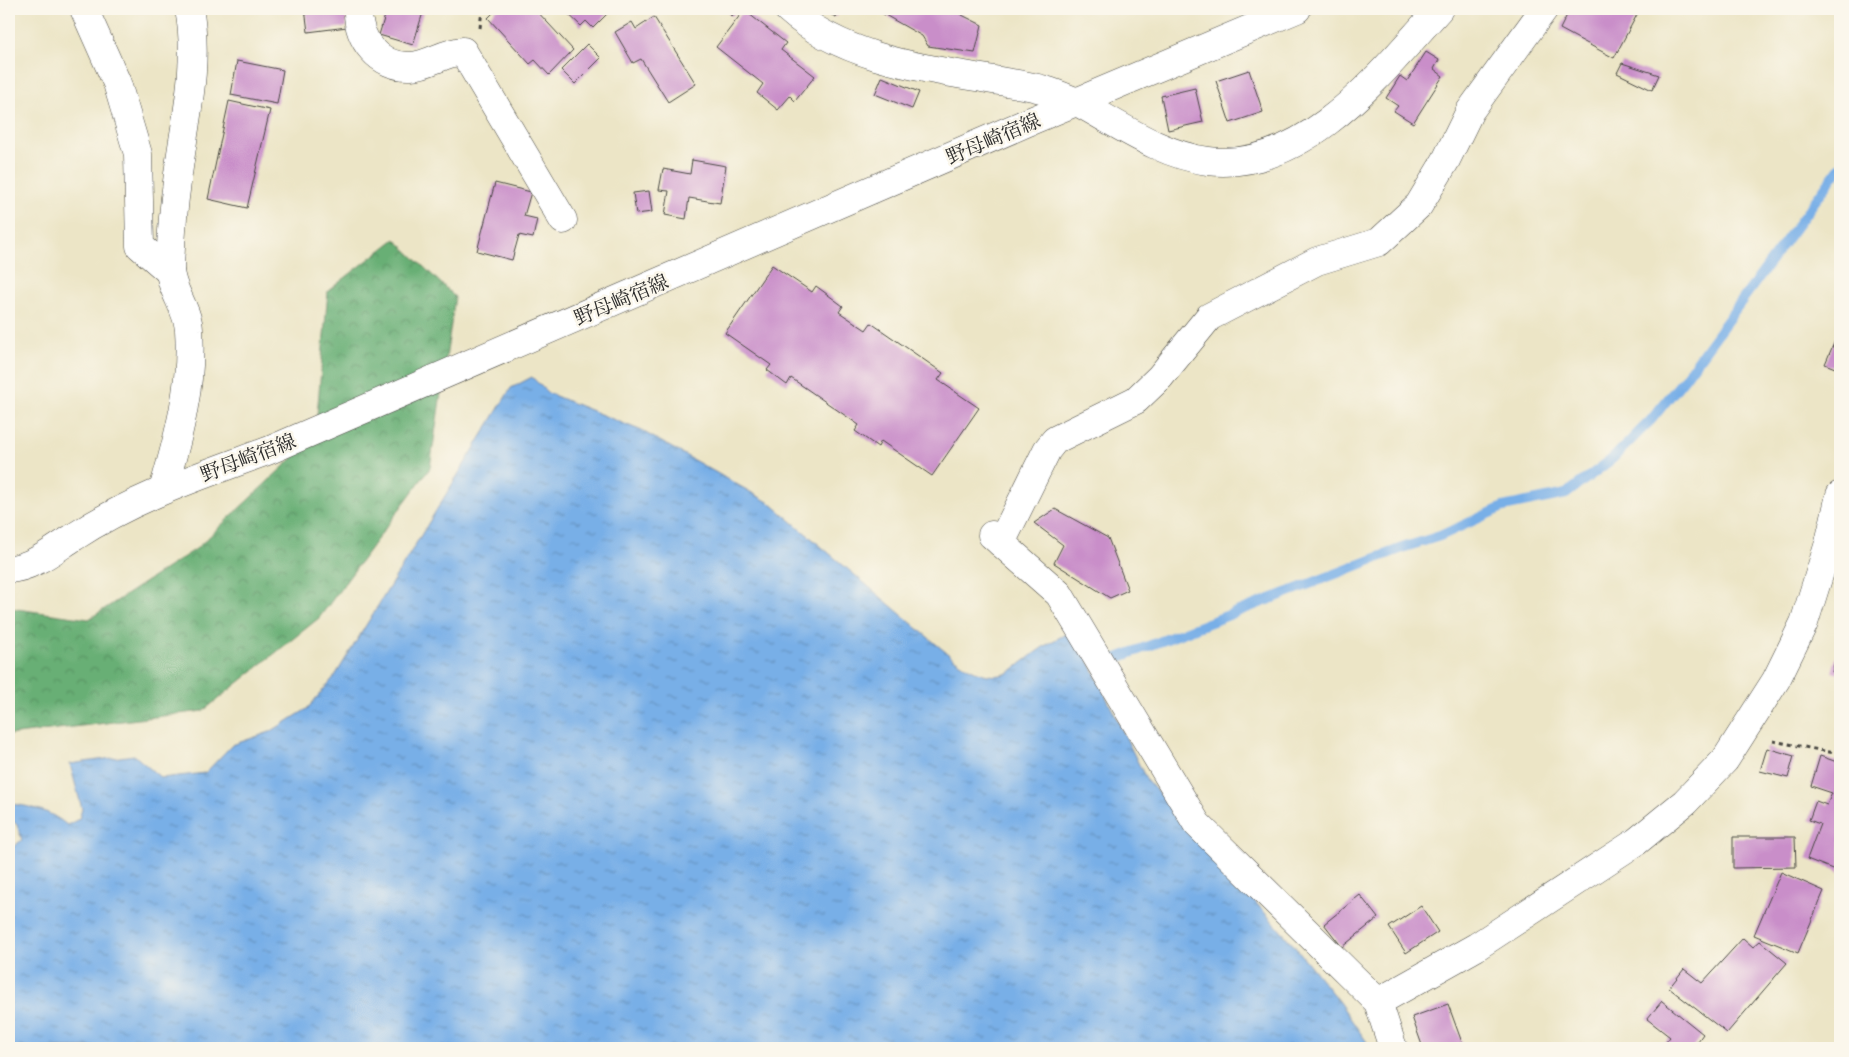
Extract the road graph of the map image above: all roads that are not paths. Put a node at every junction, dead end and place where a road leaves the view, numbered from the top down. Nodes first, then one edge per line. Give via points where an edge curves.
1 (84, 9) edge
2 (190, 9) edge
3 (358, 9) edge
4 (788, 9) edge
5 (1298, 9) edge
6 (1439, 9) edge
7 (1544, 9) edge
8 (1077, 102) junction
9 (563, 220) dead end
10 (170, 272) junction
11 (163, 490) junction
12 (1840, 495) edge
13 (9, 569) edge
14 (1378, 1002) junction
15 (1393, 1048) edge

1 - 10 street via 117,83 138,154 140,246
2 - 10 street, 野母崎宿線 via 194,34 190,92 176,183
3 - 9 street via 364,39 387,62 411,66 463,51
4 - 8 street, 野母崎宿線 via 823,33 868,54 916,67 1044,90
5 - 8 street, 野母崎宿線
6 - 8 street, 野母崎宿線 via 1365,91 1340,112 1289,146 1260,157 1238,162 1181,154 1154,144
7 - 14 street via 1470,111 1419,205 1379,242 1317,261 1209,317 1160,377 1136,400 1055,440 996,539 1059,594 1197,824
8 - 11 street, 野母崎宿線 via 270,450
10 - 11 street, 野母崎宿線 via 190,328 189,372 177,442
11 - 13 street, 野母崎宿線 via 100,520 46,555
12 - 14 street via 1804,623 1776,680 1726,760 1685,802 1636,842 1440,970
14 - 15 street

